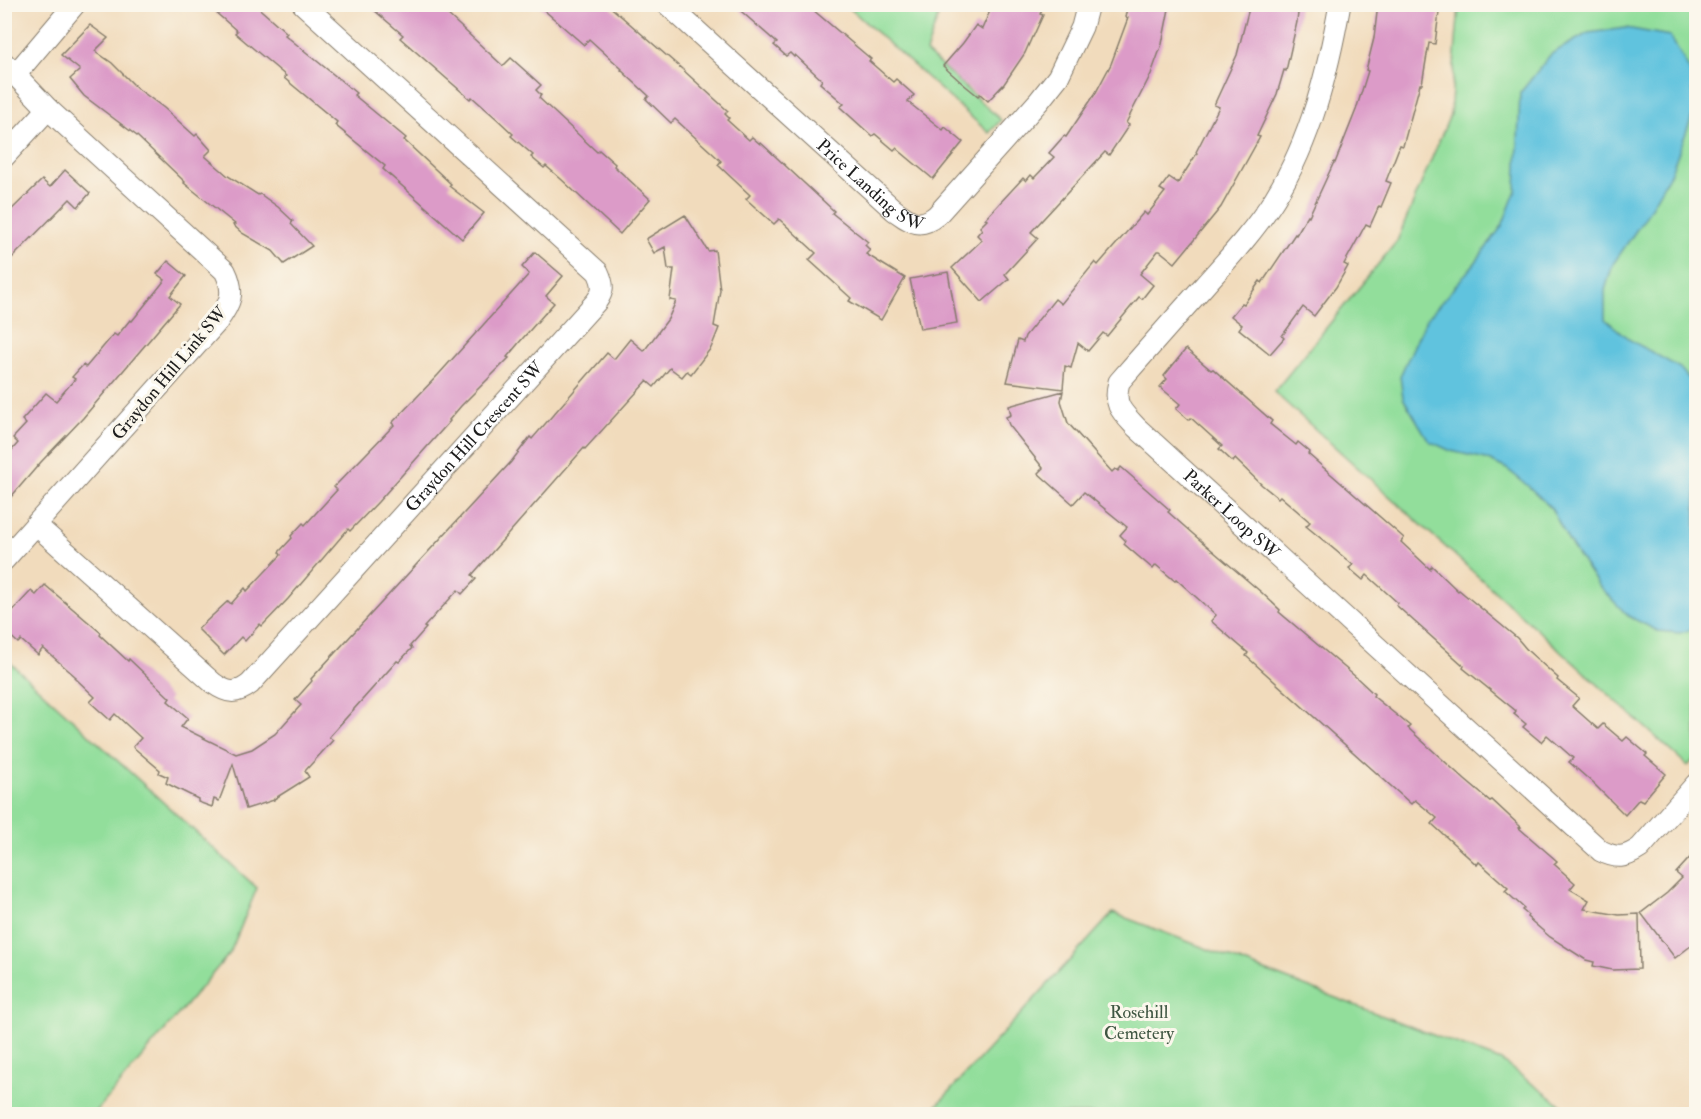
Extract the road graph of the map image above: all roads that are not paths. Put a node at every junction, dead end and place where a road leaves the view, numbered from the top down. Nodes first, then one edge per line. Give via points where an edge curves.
1 (75, 4) edge
2 (303, 4) edge
3 (667, 4) edge
4 (1088, 4) edge
5 (1340, 4) edge
6 (10, 69) edge
7 (48, 109) junction
8 (4, 157) edge
9 (36, 525) junction
10 (4, 560) edge
11 (1696, 784) edge

1 - 6 street
2 - 9 street, Graydon Hill Crescent SW via 598,272 603,292 241,691 232,693 213,683
3 - 4 street, Price Landing SW via 894,210 918,224 937,215 1058,77 1071,54
5 - 11 street, Parker Loop SW via 1317,100 1298,154 1275,198 1243,243 1119,382 1115,395 1120,409 1601,851 1620,858 1640,848
6 - 7 street, Graydon Hill Link SW
7 - 8 street
7 - 9 street, Graydon Hill Link SW via 225,271 231,283 231,296 217,322
9 - 10 street, Graydon Hill Link SW

